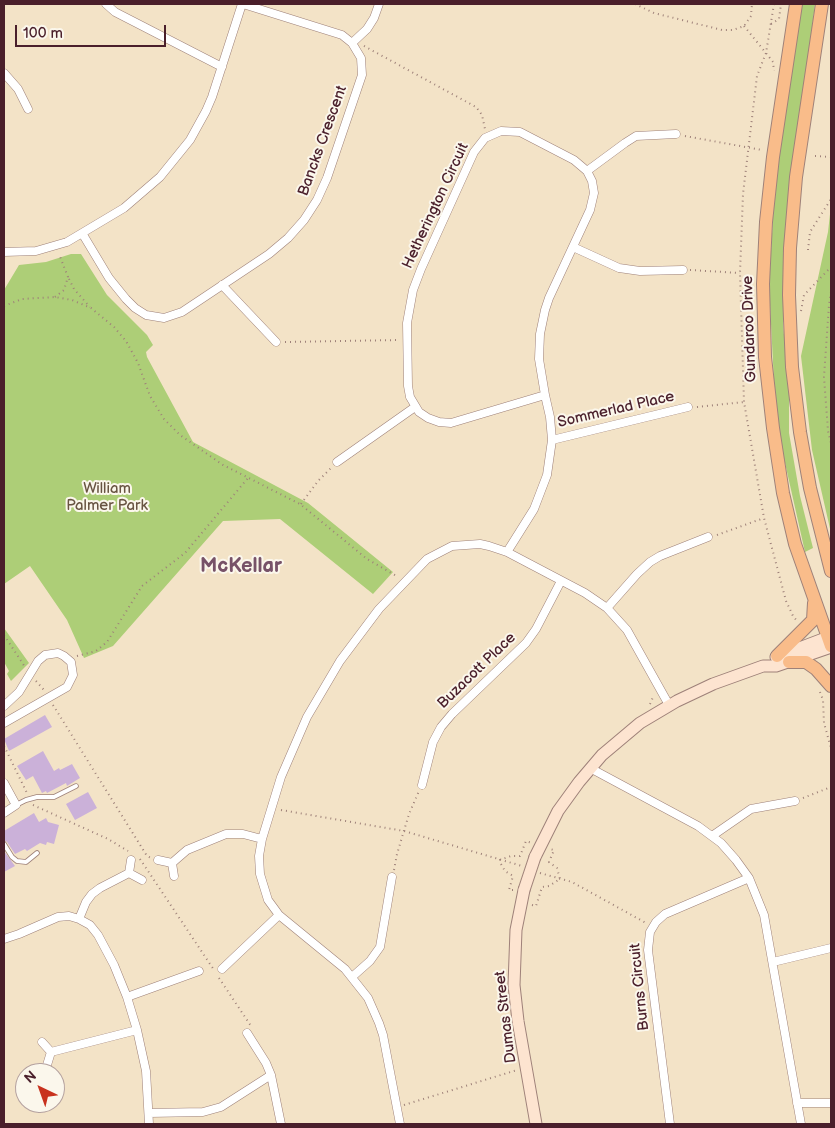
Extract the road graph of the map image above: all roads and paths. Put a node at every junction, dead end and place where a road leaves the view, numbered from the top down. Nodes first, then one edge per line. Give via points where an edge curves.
1 (106, 4) edge
2 (242, 4) edge
3 (379, 4) edge
4 (635, 4) edge
5 (752, 4) edge
6 (774, 4) edge
7 (781, 4) edge
8 (796, 4) edge
9 (822, 4) edge
10 (771, 24) junction
11 (744, 26) junction
12 (352, 43) junction
13 (362, 45) dead end
14 (766, 53) junction
15 (222, 67) junction
16 (4, 73) edge
17 (28, 109) dead end
18 (676, 134) joint
19 (488, 136) junction
20 (747, 148) junction
21 (762, 150) dead end
22 (815, 156) dead end
23 (831, 157) edge
24 (587, 171) junction
25 (831, 200) edge
26 (82, 233) junction
27 (57, 246) junction
28 (573, 247) junction
29 (808, 250) dead end
30 (4, 252) edge
31 (831, 267) edge
32 (683, 270) joint
33 (740, 273) junction
34 (68, 276) junction
35 (222, 285) junction
36 (831, 292) edge
37 (56, 297) junction
38 (4, 306) edge
39 (91, 308) junction
40 (801, 312) dead end
41 (408, 340) junction
42 (276, 342) joint
43 (545, 395) junction
44 (744, 402) junction
45 (415, 407) junction
46 (688, 407) joint
47 (552, 440) junction
48 (831, 443) edge
49 (337, 462) joint
50 (248, 478) junction
51 (300, 504) junction
52 (764, 518) junction
53 (708, 537) joint
54 (507, 552) junction
55 (831, 571) edge
56 (561, 581) junction
57 (403, 582) junction
58 (815, 599) junction
59 (608, 608) junction
60 (800, 624) dead end
61 (4, 635) edge
62 (830, 642) edge
63 (783, 659) junction
64 (69, 660) junction
65 (30, 674) junction
66 (825, 688) edge
67 (49, 697) junction
68 (669, 705) junction
69 (4, 706) edge
70 (4, 722) edge
71 (4, 746) edge
72 (831, 748) edge
73 (590, 768) junction
74 (4, 783) edge
75 (422, 785) joint
76 (76, 786) dead end
77 (831, 787) edge
78 (30, 801) junction
79 (795, 801) joint
80 (16, 805) junction
81 (4, 812) edge
82 (712, 836) junction
83 (262, 839) junction
84 (552, 842) dead end
85 (532, 843) dead end
86 (4, 844) edge
87 (549, 848) junction
88 (547, 852) dead end
89 (37, 853) dead end
90 (134, 857) junction
91 (142, 860) junction
92 (158, 860) dead end
93 (172, 863) junction
94 (129, 873) junction
95 (174, 876) dead end
96 (392, 877) joint
97 (749, 878) junction
98 (142, 880) dead end
99 (524, 893) junction
100 (530, 904) junction
101 (529, 911) dead end
102 (280, 915) junction
103 (79, 919) junction
104 (4, 939) edge
105 (831, 948) edge
106 (773, 962) junction
107 (222, 969) dead end
108 (200, 971) dead end
109 (352, 977) junction
110 (127, 997) junction
111 (137, 1030) junction
112 (250, 1031) joint
113 (42, 1042) dead end
114 (51, 1052) junction
115 (48, 1063) edge
116 (518, 1070) dead end
117 (271, 1075) junction
118 (797, 1103) junction
119 (831, 1103) edge
120 (396, 1107) junction
121 (149, 1113) junction
122 (149, 1124) edge
123 (281, 1124) edge
124 (400, 1124) edge
125 (536, 1124) edge
126 (670, 1124) edge
127 (801, 1124) edge

1 - 15 street via 115,12
2 - 12 street via 336,33
2 - 15 street
3 - 12 street via 367,29
4 - 11 path via 654,13 722,30
5 - 11 path via 751,16
6 - 10 path
7 - 10 path via 779,19
8 - 58 main road, Gundaroo Drive via 766,222 763,284 765,357 783,493
9 - 55 main road via 796,177 789,295 792,367 800,432
10 - 14 path
11 - 14 path
12 - 35 street, Bancks Crescent via 361,58 362,76 317,200 288,238
13 - 19 path via 476,107
14 - 20 path via 757,76
15 - 26 street via 198,126 171,165 137,198
16 - 17 street via 18,89
18 - 20 path
18 - 24 street via 636,136
19 - 24 street, Hetherington Circuit via 501,131 520,132 574,160
19 - 41 street, Hetherington Circuit via 474,152 421,269 410,301
20 - 21 path
20 - 33 path
22 - 23 path
24 - 28 street via 594,193 592,204
25 - 29 path via 810,232
26 - 27 street
26 - 35 street, Bancks Crescent via 117,288 146,315 164,318 176,315
27 - 30 street via 36,251
27 - 34 path
28 - 32 street via 618,268
28 - 43 street via 549,298 542,322 539,359
31 - 40 path via 804,295
32 - 33 path
33 - 44 path
34 - 37 path via 64,290
34 - 39 path via 74,289
35 - 42 street
36 - 48 path via 824,377
37 - 38 path via 22,299
37 - 39 path
39 - 50 path via 126,341 150,396 168,425
41 - 42 path
41 - 45 street, Hetherington Circuit via 408,386
43 - 45 street via 451,422 434,421
43 - 47 street
44 - 46 path
44 - 52 path
45 - 49 street
46 - 47 street, Sommerlad Place
47 - 54 street via 550,464 539,498
49 - 51 path
50 - 51 path
50 - 64 path via 185,553 142,586 107,642 96,651 79,654
51 - 57 path via 367,559
52 - 53 path
52 - 60 path via 786,601 792,616
53 - 59 street via 650,562
54 - 56 street
54 - 57 street via 480,544 452,546 427,559
56 - 59 street
56 - 75 street, Buzacott Place via 526,644 441,727
57 - 83 street via 359,634 307,717 284,769
58 - 62 main road, Gundaroo Drive
58 - 63 main road via 813,620
59 - 68 street via 627,630
61 - 65 path
62 - 63 street, Dumas Street
63 - 66 main road via 806,662 816,669
63 - 68 street, Dumas Street via 776,666 763,666
64 - 65 street via 58,653 48,654 40,659
64 - 67 street via 73,668 72,679 66,687
65 - 67 path
65 - 69 street
66 - 72 path via 824,723
67 - 70 street
67 - 91 path via 147,856
68 - 73 street, Dumas Street via 627,733
71 - 78 path
73 - 82 street
73 - 99 street, Dumas Street, bridge via 558,811 535,857
74 - 80 street
75 - 96 path via 409,814
76 - 78 lane via 54,797
77 - 79 path
78 - 80 lane
78 - 90 path via 108,839
79 - 82 street via 751,809
80 - 81 street
82 - 97 street
83 - 93 street via 226,834 186,850
83 - 102 street via 261,883 268,900
84 - 87 path
85 - 99 path via 526,841 520,856 500,860 505,871 513,876 510,890
86 - 89 lane via 17,861 26,862
87 - 88 path
87 - 100 path via 554,850 550,862 557,868 560,879 542,887 536,906
90 - 91 path
90 - 94 street
91 - 112 path
92 - 93 street
93 - 95 street
94 - 98 street
94 - 103 street via 92,894
96 - 109 street via 380,947
97 - 106 street via 764,915
97 - 126 street, Burns Circuit via 665,914 650,932 648,950
99 - 100 path
99 - 125 street, Dumas Street via 516,930 514,985
100 - 101 path
102 - 107 street
102 - 109 street
103 - 104 street via 58,917
103 - 110 street via 98,935
105 - 106 street
106 - 118 street
108 - 110 street
109 - 120 street via 368,998 379,1023
110 - 111 street
111 - 114 street
111 - 121 street via 146,1071
112 - 117 street
113 - 114 street
114 - 115 street
116 - 120 path
117 - 121 street via 221,1107 203,1112
117 - 123 street
118 - 119 street
118 - 127 street
120 - 124 street
121 - 122 street

